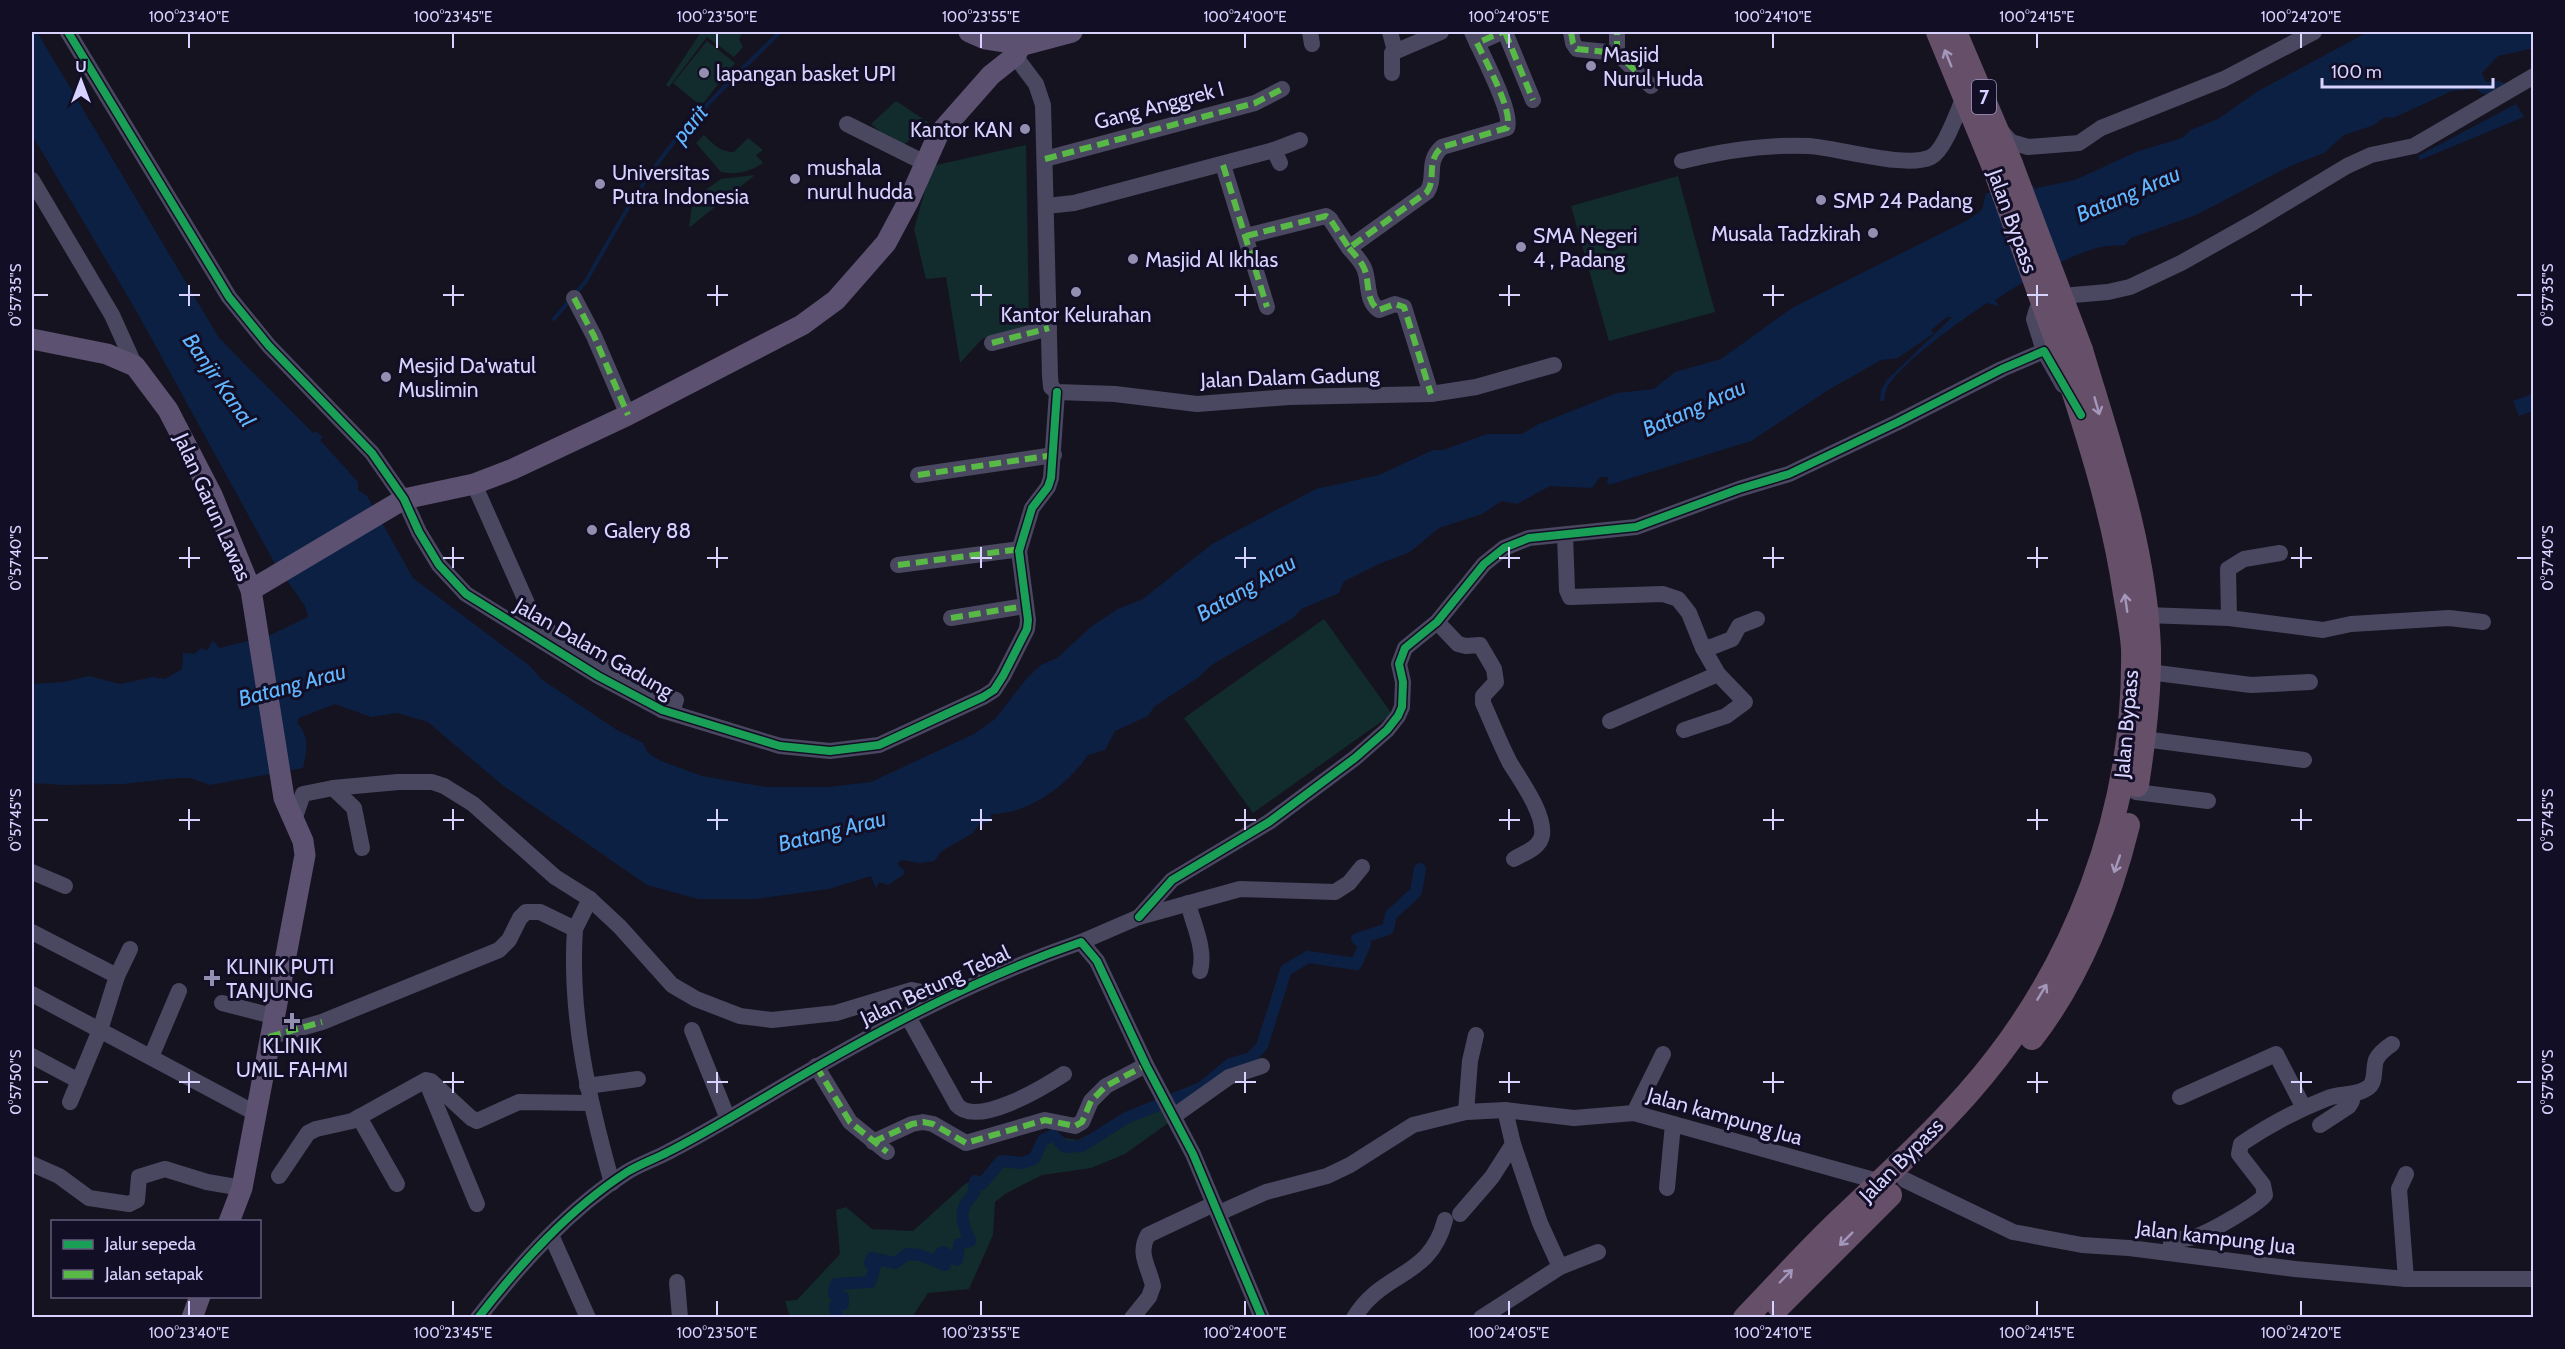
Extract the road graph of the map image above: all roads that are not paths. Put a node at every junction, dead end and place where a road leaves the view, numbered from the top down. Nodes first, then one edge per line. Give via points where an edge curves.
1 (68, 32) edge
2 (1072, 32) edge
3 (1390, 32) edge
4 (1441, 32) edge
5 (1503, 32) edge
6 (1571, 32) edge
7 (1617, 32) edge
8 (1938, 32) edge
9 (1955, 32) edge
10 (2314, 32) edge
11 (979, 34) edge
12 (1474, 37) edge
13 (1022, 44) edge
14 (1395, 51) junction
15 (1617, 53) junction
16 (1392, 73) dead end
17 (991, 75) junction
18 (2534, 76) edge
19 (1651, 86) dead end
20 (1282, 89) dead end
21 (1964, 97) junction
22 (1533, 100) dead end
23 (847, 124) dead end
24 (1998, 127) junction
25 (1300, 140) dead end
26 (1045, 159) junction
27 (1682, 160) dead end
28 (925, 163) junction
29 (1222, 165) junction
30 (2003, 167) junction
31 (32, 180) edge
32 (1047, 206) junction
33 (1246, 236) junction
34 (1349, 248) junction
35 (574, 298) dead end
36 (1267, 307) dead end
37 (1049, 328) junction
38 (32, 339) edge
39 (993, 343) dead end
40 (2062, 351) junction
41 (1554, 365) dead end
42 (135, 366) junction
43 (1057, 392) junction
44 (1431, 394) junction
45 (628, 415) junction
46 (1054, 455) junction
47 (918, 475) dead end
48 (474, 484) junction
49 (397, 504) junction
50 (1565, 535) junction
51 (1019, 551) junction
52 (2280, 553) dead end
53 (898, 565) dead end
54 (251, 590) junction
55 (1025, 606) junction
56 (2146, 615) junction
57 (951, 618) dead end
58 (2229, 618) junction
59 (1757, 619) dead end
60 (1437, 622) junction
61 (2483, 622) dead end
62 (2141, 647) junction
63 (1703, 648) junction
64 (2149, 672) junction
65 (1718, 674) junction
66 (2310, 682) dead end
67 (662, 710) junction
68 (1610, 721) dead end
69 (1684, 730) dead end
70 (2144, 740) junction
71 (2304, 759) dead end
72 (333, 788) junction
73 (2136, 792) junction
74 (2208, 801) dead end
75 (294, 820) junction
76 (362, 848) dead end
77 (1515, 859) dead end
78 (1362, 867) dead end
79 (32, 872) edge
80 (65, 886) dead end
81 (590, 899) junction
82 (1188, 903) junction
83 (2092, 909) junction
84 (1139, 917) junction
85 (575, 928) junction
86 (32, 932) edge
87 (1081, 942) junction
88 (130, 949) dead end
89 (1200, 971) dead end
90 (117, 976) junction
91 (179, 991) dead end
92 (32, 994) edge
93 (222, 1003) dead end
94 (934, 1003) junction
95 (907, 1015) junction
96 (273, 1016) junction
97 (100, 1030) junction
98 (692, 1030) dead end
99 (1476, 1035) dead end
100 (269, 1037) junction
101 (2392, 1044) dead end
102 (1663, 1054) dead end
103 (32, 1056) edge
104 (151, 1057) junction
105 (1146, 1065) junction
106 (816, 1066) junction
107 (1262, 1066) dead end
108 (1064, 1074) dead end
109 (638, 1079) dead end
110 (426, 1080) junction
111 (79, 1081) junction
112 (587, 1086) junction
113 (2351, 1094) junction
114 (2180, 1097) dead end
115 (70, 1102) dead end
116 (590, 1103) junction
117 (2304, 1108) junction
118 (1170, 1109) junction
119 (1505, 1110) junction
120 (1466, 1112) junction
121 (255, 1113) junction
122 (1634, 1113) junction
123 (359, 1117) junction
124 (728, 1119) junction
125 (1673, 1124) junction
126 (2319, 1125) dead end
127 (873, 1142) junction
128 (1513, 1144) junction
129 (887, 1152) dead end
130 (32, 1164) edge
131 (2406, 1174) dead end
132 (279, 1176) dead end
133 (1905, 1180) junction
134 (1881, 1182) junction
135 (612, 1183) junction
136 (397, 1184) dead end
137 (242, 1188) junction
138 (1667, 1188) dead end
139 (477, 1204) dead end
140 (1216, 1209) junction
141 (229, 1220) edge
142 (551, 1235) junction
143 (1598, 1252) dead end
144 (2171, 1253) junction
145 (1560, 1267) junction
146 (2406, 1279) junction
147 (2534, 1279) edge
148 (677, 1282) dead end
149 (199, 1298) edge
150 (192, 1317) edge
151 (478, 1317) edge
152 (585, 1317) edge
153 (680, 1317) edge
154 (1132, 1317) edge
155 (1262, 1317) edge
156 (1353, 1317) edge
157 (1481, 1317) edge
158 (1745, 1317) edge
159 (1768, 1317) edge

1 - 49 street, Jalan Dalam Gadung via 229,297 269,346 372,453
2 - 13 main road
3 - 14 street
4 - 14 street
5 - 12 street
5 - 22 street
6 - 15 street via 1577,49
7 - 15 street
21 -> 8 highway, Jalan Bypass
9 - 24 highway, Jalan Bypass / 7
10 - 24 street via 2224,79 2102,128 2079,143 2028,147 2011,142
11 - 13 main road
11 - 17 main road
12 - 34 street via 1493,75 1509,125 1442,147 1431,165 1427,192
13 - 17 main road
13 - 26 street, Jalan Dalam Gadung via 1043,105
14 - 16 street via 1390,56
15 - 19 street
17 - 28 main road via 938,135
18 - 40 street via 2414,146 2371,155 2347,166 2181,263 2130,287 2052,300 2037,309 2034,319
20 - 26 street, Gang Anggrek I via 1255,103
21 - 27 street via 1937,153 1923,159 1880,158 1808,146
21 - 30 highway, Jalan Bypass
23 - 28 street
24 - 30 highway, Jalan Bypass / 7
25 - 29 street via 1277,157
26 - 32 street, Jalan Dalam Gadung
28 - 45 main road via 886,243 836,300 802,325
29 - 32 street via 1074,203
29 - 33 street
30 - 40 highway, Jalan Bypass, bridge
31 - 42 street via 112,315
32 - 37 street, Jalan Dalam Gadung
33 - 34 street via 1326,216
33 - 36 street
34 - 44 street via 1364,268 1376,308 1395,304 1404,307
35 - 45 street
37 - 39 street
37 - 43 street, Jalan Dalam Gadung via 1051,387
38 - 42 main road, Jalan Garun Lawas via 107,354
40 - 50 street via 2002,369 1789,474 1636,527
40 -> 56 highway, Jalan Bypass via 2136,543
62 -> 40 highway, Jalan Bypass via 2118,546
41 - 44 street, Jalan Dalam Gadung via 1476,387
42 - 54 main road, Jalan Garun Lawas via 168,410 212,495
43 - 44 street, Jalan Dalam Gadung via 1197,404 1289,397
43 - 46 street, Jalan Dalam Gadung
45 - 48 main road
46 - 47 street
46 - 51 street, Jalan Dalam Gadung via 1052,478 1032,508
48 - 49 main road
48 - 67 street via 534,619 564,643 642,687 676,700 673,709
49 - 54 main road
49 - 67 street, Jalan Dalam Gadung via 439,565 466,594 598,676
50 - 60 street via 1529,538 1504,548 1484,564
50 - 63 street via 1570,597 1663,594 1678,599 1689,613
51 - 53 street
51 - 55 street, Jalan Dalam Gadung
52 - 58 street via 2244,559 2228,569
54 - 75 main road, Jalan Garun Lawas via 284,798
55 - 57 street
55 - 67 street, Jalan Dalam Gadung via 1026,629 994,690 879,745 830,751 780,747
56 - 58 street
56 - 62 highway, Jalan Bypass
58 - 61 street via 2323,630 2351,624 2449,618
59 - 63 street via 1739,626 1732,639
60 - 77 street via 1458,644 1480,645 1494,669 1496,682 1483,696 1483,704 1542,826 1538,844
60 - 84 street via 1405,648 1400,664 1402,707 1387,730 1269,822 1172,880
62 - 64 highway, Jalan Bypass
62 - 83 highway, Jalan Bypass via 2119,795
63 - 65 street
64 - 66 street via 2252,686
64 - 70 highway, Jalan Bypass
65 - 68 street
65 - 69 street via 1745,702 1726,716
70 - 71 street
70 - 73 highway, Jalan Bypass
72 - 75 street via 303,794
72 - 76 street via 354,808
72 - 81 street via 405,781 444,786 473,804 555,877
73 - 74 street
73 -> 83 highway, Jalan Bypass via 2120,860
75 - 96 main road, Jalan Garun Lawas via 305,855
78 - 82 street, Jalan Betung Tebal via 1349,883 1335,891 1240,889
79 - 80 street
81 - 85 street
81 - 94 street via 672,985 740,1016 772,1020 836,1012 912,990 922,992
82 - 84 street, Jalan Betung Tebal
82 - 89 street via 1199,940
83 - 133 highway, Jalan Bypass via 2060,996 2038,1030 1995,1086
134 -> 83 highway, Jalan Bypass via 1969,1093 2022,1025
84 - 87 street, Jalan Betung Tebal
85 - 100 street via 540,912 526,912 506,944 479,959 322,1022
85 - 112 street via 574,993
86 - 90 street
87 - 94 street, Jalan Betung Tebal via 1002,971
87 - 105 street via 1097,961
88 - 90 street
90 - 97 street
91 - 104 street
92 - 97 street
93 - 96 street
94 - 95 street, Jalan Betung Tebal
95 - 106 street, Jalan Betung Tebal
95 - 108 street via 962,1110 982,1112 1032,1094
96 - 100 main road, Jalan Garun Lawas
97 - 104 street
97 - 111 street
98 - 124 street
99 - 120 street
100 - 121 main road, Jalan Garun Lawas
101 - 113 street via 2376,1059 2371,1084
102 - 122 street
103 - 111 street
104 - 121 street
105 - 118 street
105 - 127 street via 1106,1086 1091,1101 1082,1122 1075,1126 1045,1120 966,1143 922,1122
106 - 124 street, Jalan Betung Tebal
106 - 127 street via 846,1118
107 - 118 street via 1229,1077
109 - 112 street
110 - 116 street via 475,1121 519,1102
110 - 123 street
110 - 139 street
111 - 115 street
112 - 116 street
113 - 117 street
113 - 126 street via 2349,1106
114 - 117 street via 2276,1054
116 - 135 street
117 - 144 street via 2264,1128 2239,1147 2239,1154 2263,1185 2265,1195 2197,1236 2171,1240
118 - 140 street
119 - 120 street, Jalan kampung Jua
119 - 122 street, Jalan kampung Jua via 1574,1118
119 - 128 street
120 - 140 street, Jalan kampung Jua via 1413,1125 1328,1176
121 - 137 main road, Jalan Garun Lawas
122 - 125 street, Jalan kampung Jua
123 - 132 street via 308,1133
123 - 136 street
124 - 135 street, Jalan Betung Tebal
125 - 134 street, Jalan kampung Jua
125 - 138 street
127 - 129 street
128 - 145 street
128 - 156 street via 1492,1177 1453,1217 1428,1256 1413,1270 1381,1286
130 - 137 street via 59,1176 89,1198 129,1204 136,1200 139,1177 161,1169
131 - 146 street via 2399,1189
133 - 144 street, Jalan kampung Jua via 2013,1232 2082,1245
133 -> 159 highway, Jalan Bypass
158 -> 134 highway, Jalan Bypass
135 - 142 street, Jalan Betung Tebal
137 - 141 main road, Jalan Garun Lawas
140 - 154 street, Jalan kampung Jua via 1148,1235 1143,1255 1153,1286
140 - 155 street
142 - 151 street, Jalan Betung Tebal
142 - 152 street
143 - 145 street
144 - 146 street, Jalan kampung Jua
145 - 157 street
146 - 147 street, Jalan kampung Jua
148 - 153 street
149 - 150 main road

